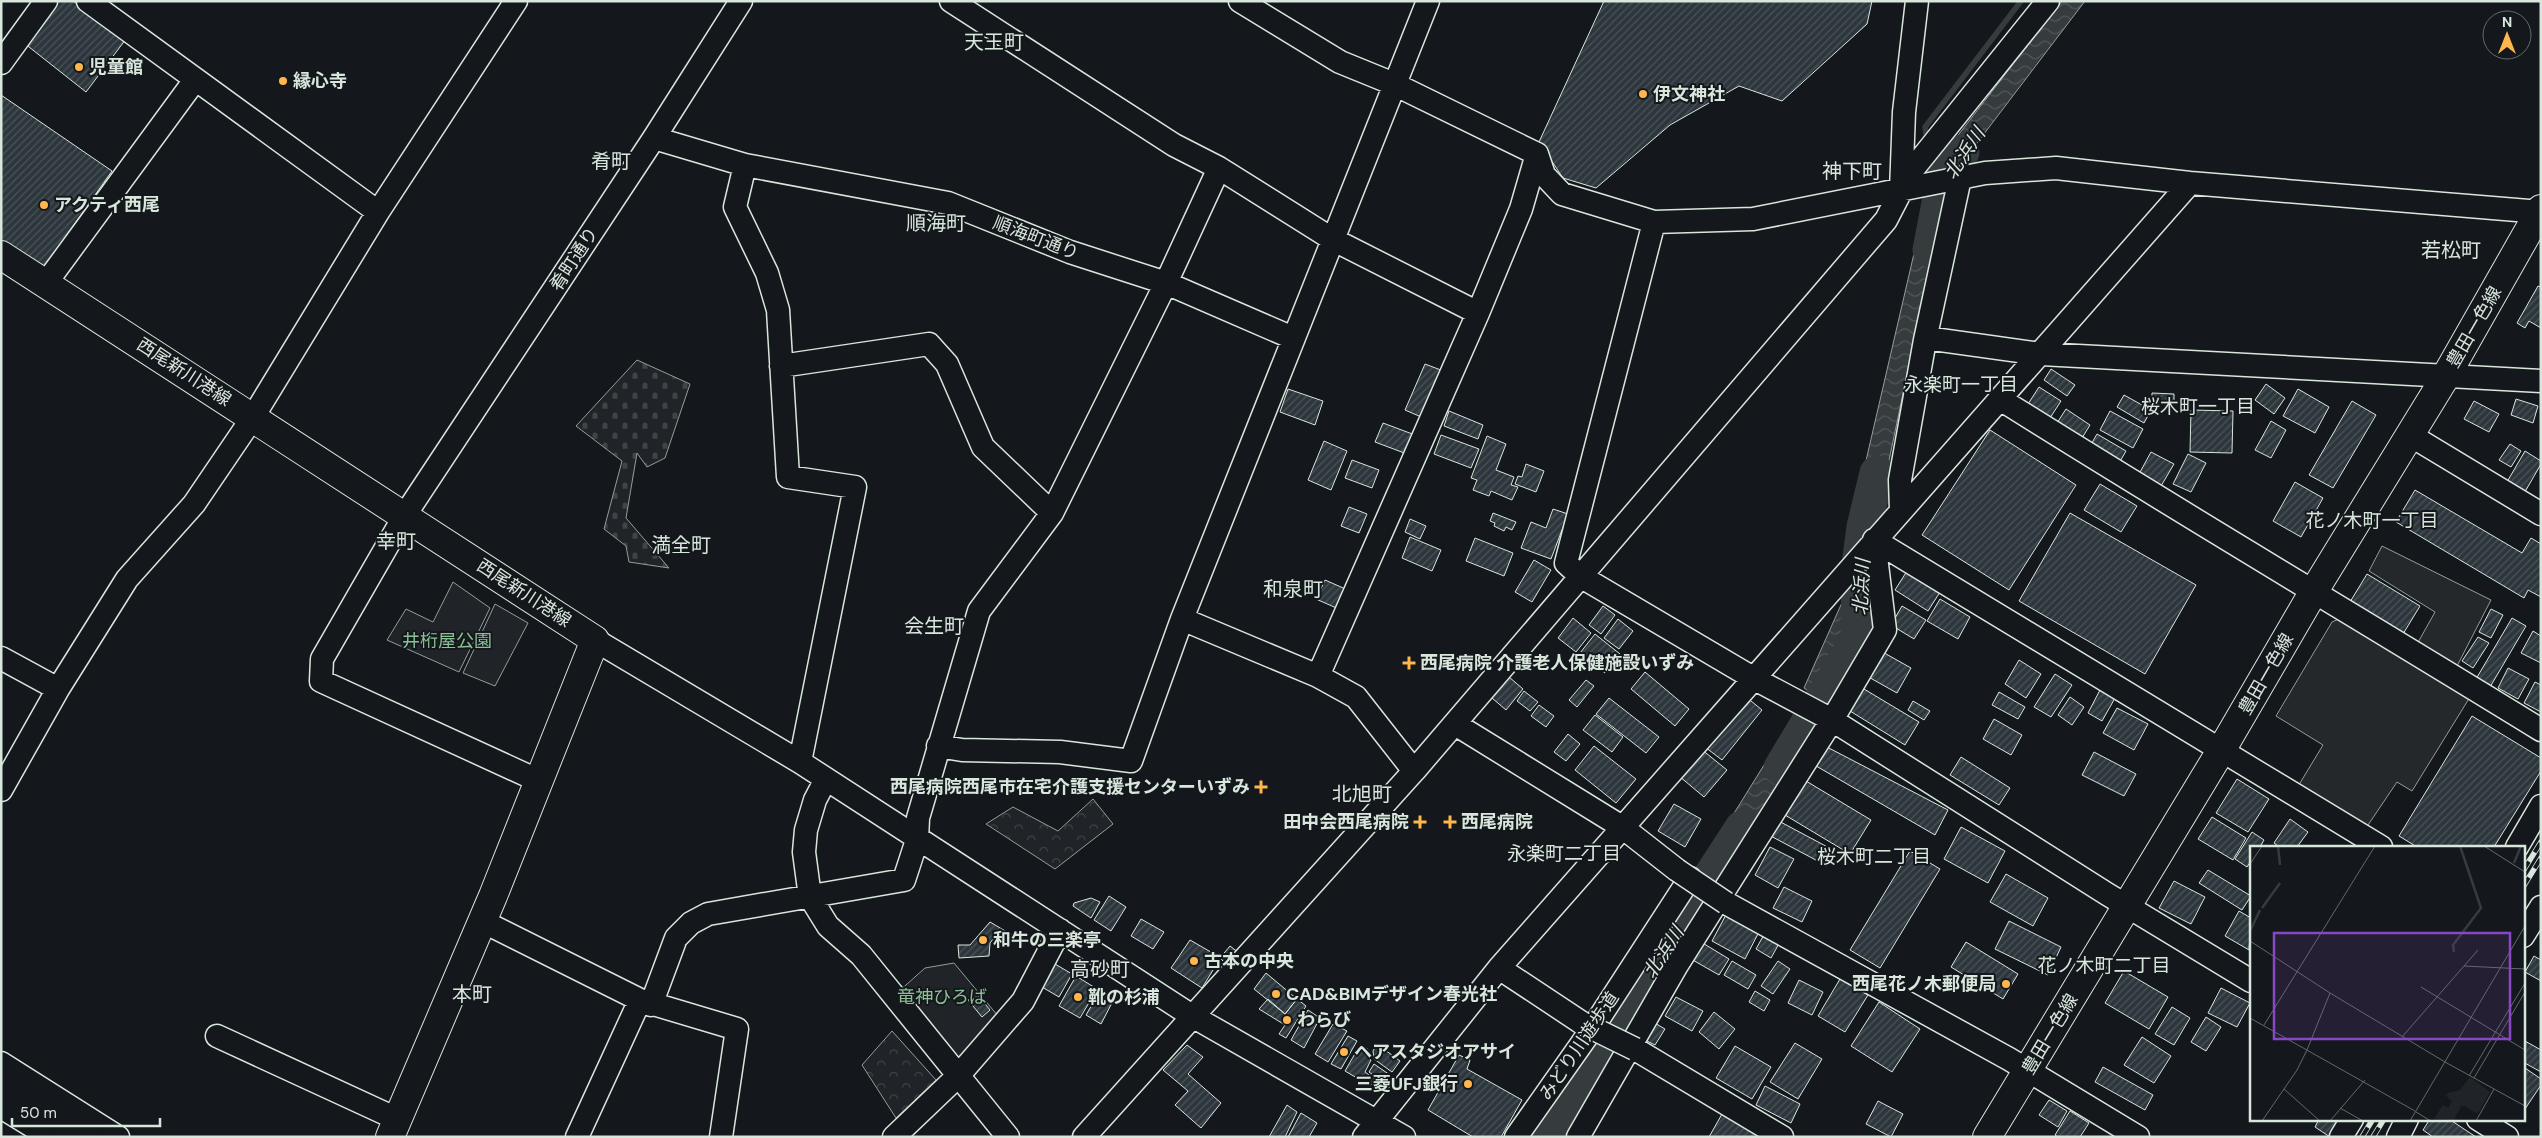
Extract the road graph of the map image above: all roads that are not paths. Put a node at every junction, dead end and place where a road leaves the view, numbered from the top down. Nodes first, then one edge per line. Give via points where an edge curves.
1 (46, 1) edge
2 (88, 1) edge
3 (516, 1) edge
4 (741, 1) edge
5 (951, 1) edge
6 (1240, 1) edge
7 (1428, 1) edge
8 (1918, 1) edge
9 (2048, 1) edge
10 (1, 63) edge
11 (195, 80) junction
12 (1394, 84) junction
13 (654, 138) junction
14 (1537, 154) junction
15 (745, 165) junction
16 (1218, 168) junction
17 (1970, 176) junction
18 (2190, 183) junction
19 (1905, 187) junction
20 (1562, 194) junction
21 (1520, 209) junction
22 (2540, 211) edge
23 (378, 212) junction
24 (1654, 222) junction
25 (1332, 239) junction
26 (3, 259) edge
27 (46, 283) junction
28 (1166, 283) junction
29 (1478, 313) junction
30 (1293, 338) junction
31 (1926, 338) junction
32 (2041, 354) junction
33 (781, 366) junction
34 (2446, 376) junction
35 (2541, 382) edge
36 (2000, 399) junction
37 (253, 417) junction
38 (2410, 435) junction
39 (1901, 510) junction
40 (1052, 513) junction
41 (2541, 514) edge
42 (405, 515) junction
43 (1874, 540) junction
44 (1580, 576) junction
45 (2314, 591) junction
46 (1182, 620) junction
47 (595, 640) junction
48 (1, 658) edge
49 (1318, 676) junction
50 (1753, 678) junction
51 (58, 690) junction
52 (1831, 719) junction
53 (1455, 724) junction
54 (2541, 730) edge
55 (938, 746) junction
56 (2222, 749) junction
57 (800, 762) junction
58 (1414, 771) junction
59 (826, 779) junction
60 (537, 780) junction
61 (1, 790) edge
62 (2541, 806) edge
63 (1622, 828) junction
64 (917, 840) junction
65 (2379, 846) edge
66 (2518, 846) edge
67 (1683, 874) junction
68 (810, 898) junction
69 (2125, 905) junction
70 (2541, 907) edge
71 (482, 921) junction
72 (1060, 930) junction
73 (2530, 937) edge
74 (1499, 968) junction
75 (2250, 980) edge
76 (646, 1002) junction
77 (1192, 1016) junction
78 (1587, 1026) junction
79 (217, 1036) dead end
80 (1, 1063) edge
81 (2028, 1070) junction
82 (958, 1076) junction
83 (1, 1088) edge
84 (1, 1107) edge
85 (2351, 1120) edge
86 (2406, 1120) edge
87 (2480, 1120) edge
88 (393, 1128) edge
89 (1370, 1129) edge
90 (50, 1137) edge
91 (86, 1137) edge
92 (118, 1137) edge
93 (577, 1137) edge
94 (721, 1137) edge
95 (894, 1137) edge
96 (1008, 1137) edge
97 (1084, 1137) edge
98 (1404, 1137) edge
99 (1516, 1137) edge
100 (1578, 1137) edge
101 (1782, 1137) edge
102 (1987, 1137) edge
103 (2138, 1137) edge
104 (2341, 1137) edge
105 (2398, 1137) edge
106 (2507, 1137) edge

1 - 10 street
2 - 11 street
3 - 23 street
4 - 13 street, 肴町通り
5 - 16 street via 1174,145
6 - 12 street via 1340,62
7 - 12 street
8 - 19 street via 1904,112
9 - 19 street
11 - 23 street
11 - 27 street
12 - 14 street
12 - 25 street
13 - 15 street, 順海町通り
13 - 42 street, 肴町通り
14 - 20 street via 1544,175
14 - 21 street
15 - 28 street, 順海町通り via 948,203 1070,252
15 - 33 street via 734,207 767,273 778,310
16 - 25 street
16 - 28 street
17 - 18 street via 2056,168
17 - 19 street
17 - 31 street
18 - 22 street
18 - 32 street
19 - 24 street via 1753,219
19 - 44 street via 1886,220
20 - 21 street via 1535,200
20 - 24 street
21 - 29 street
22 - 34 main road, 豊田一色線
23 - 37 street
24 - 44 street via 1566,563
25 - 29 street
25 - 30 street
26 - 27 main road, 西尾新川港線
27 - 37 main road, 西尾新川港線
28 - 30 street, 順海町通り
28 - 40 street
29 - 49 street
30 - 46 street
31 - 32 street
31 - 39 street via 1900,480
32 - 34 street
32 - 36 street
33 - 40 street via 929,344 947,364 983,447
33 - 57 street via 788,477 855,487
34 - 35 street
34 - 38 main road, 豊田一色線
36 - 39 street
36 - 45 street
37 - 42 main road, 西尾新川港線
37 - 51 street via 194,504 127,579
38 - 41 street
38 - 45 main road, 豊田一色線
39 - 43 street
40 - 55 street via 978,611
42 - 47 main road, 西尾新川港線
42 - 60 street, 肴町通り via 322,659 321,681
43 - 50 street
43 - 52 street via 1885,630
43 - 56 street
44 - 50 street
44 - 53 street
45 - 54 street
45 - 56 main road, 豊田一色線
46 - 49 street
46 - 55 street via 1131,761 1060,752 962,750
47 - 57 street
47 - 60 main road
48 - 51 street
49 - 58 street via 1356,697
50 - 52 street
50 - 63 street
51 - 61 street
52 - 69 street
52 - 100 street via 1677,965
53 - 58 street
53 - 63 street
55 - 64 street via 918,818
56 - 65 street
56 - 69 main road, 豊田一色線
57 - 59 street
58 - 77 street
59 - 64 street
59 - 68 street via 806,830 804,852
60 - 71 main road
62 - 66 street
63 - 67 street
63 - 74 street
64 - 68 street via 904,880
64 - 72 street
67 - 78 street, みどり川遊歩道
67 - 81 street, bridge via 1726,903
68 - 76 street via 708,914 691,923 676,938
68 - 82 street via 828,926 861,955
69 - 75 street
69 - 81 main road, 豊田一色線
70 - 73 street
71 - 76 street
71 - 88 main road
72 - 77 street
72 - 82 street via 1023,1001
74 - 78 street
74 - 89 street
76 - 93 street
76 - 94 street via 737,1029
77 - 89 street
77 - 97 street
78 - 99 street, みどり川遊歩道
78 - 101 street, bridge via 1635,1049
79 - 88 street
80 - 92 street
81 - 102 main road, 豊田一色線
81 - 103 street
82 - 95 street
82 - 96 street
83 - 91 main road
84 - 90 street
85 - 104 street
86 - 105 street
87 - 106 street
89 - 98 street

